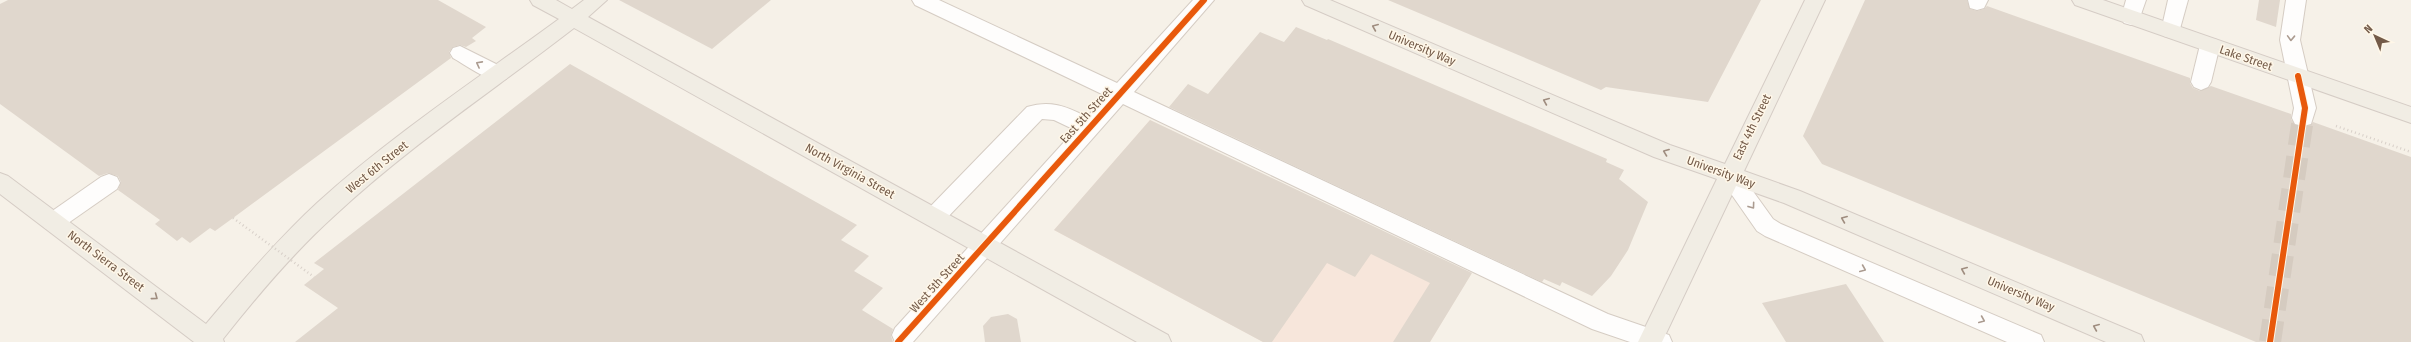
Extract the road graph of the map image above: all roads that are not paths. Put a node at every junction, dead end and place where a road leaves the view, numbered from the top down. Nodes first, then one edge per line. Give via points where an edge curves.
1 (540, 0) edge
2 (597, 0) edge
3 (922, 0) edge
4 (1204, 0) edge
5 (1312, 0) edge
6 (1815, 0) edge
7 (2082, 0) edge
8 (2178, 0) edge
9 (2296, 0) edge
10 (2134, 9) edge
11 (573, 19) junction
12 (2171, 31) junction
13 (2210, 45) junction
14 (460, 52) dead end
15 (499, 74) junction
16 (2298, 76) junction
17 (2201, 82) dead end
18 (1119, 95) junction
19 (2411, 115) edge
20 (2303, 118) tunnel mouth
21 (1089, 128) junction
22 (1729, 175) junction
23 (104, 180) dead end
24 (0, 182) edge
25 (48, 217) junction
26 (934, 218) junction
27 (985, 246) junction
28 (904, 336) dead end
29 (208, 341) edge
30 (1654, 341) edge
31 (1160, 342) edge
32 (2032, 342) edge
33 (2132, 342) edge

1 - 11 main road, North Virginia Street
2 - 11 main road, West 6th Street
3 - 18 street
4 - 18 street, East 5th Street
22 -> 5 main road, University Way via 1662,151
6 - 22 main road, East 4th Street
7 - 10 main road, Lake Street
8 - 12 street
9 -> 16 street via 2290,40
10 - 12 main road, Lake Street
11 - 15 main road, West 6th Street
11 - 26 main road, North Virginia Street
12 - 13 main road, Lake Street
13 - 16 main road, Lake Street
13 - 17 street
15 -> 14 street
15 - 29 main road, West 6th Street via 392,154 344,194 274,260
16 - 19 main road, Lake Street
16 - 20 street via 2305,108
18 - 21 street, East 5th Street
18 - 30 street via 1601,322
21 - 26 street via 1054,111 1044,109 1035,113 959,189
21 - 27 street, East 5th Street
22 - 30 main road, East 4th Street
22 -> 32 street via 1765,225 1773,230
33 -> 22 main road, University Way via 1850,221
23 - 25 street
24 - 25 main road, North Sierra Street
25 -> 29 main road, North Sierra Street
26 - 27 main road, North Virginia Street
27 - 28 street, West 5th Street
27 - 31 main road, North Virginia Street

